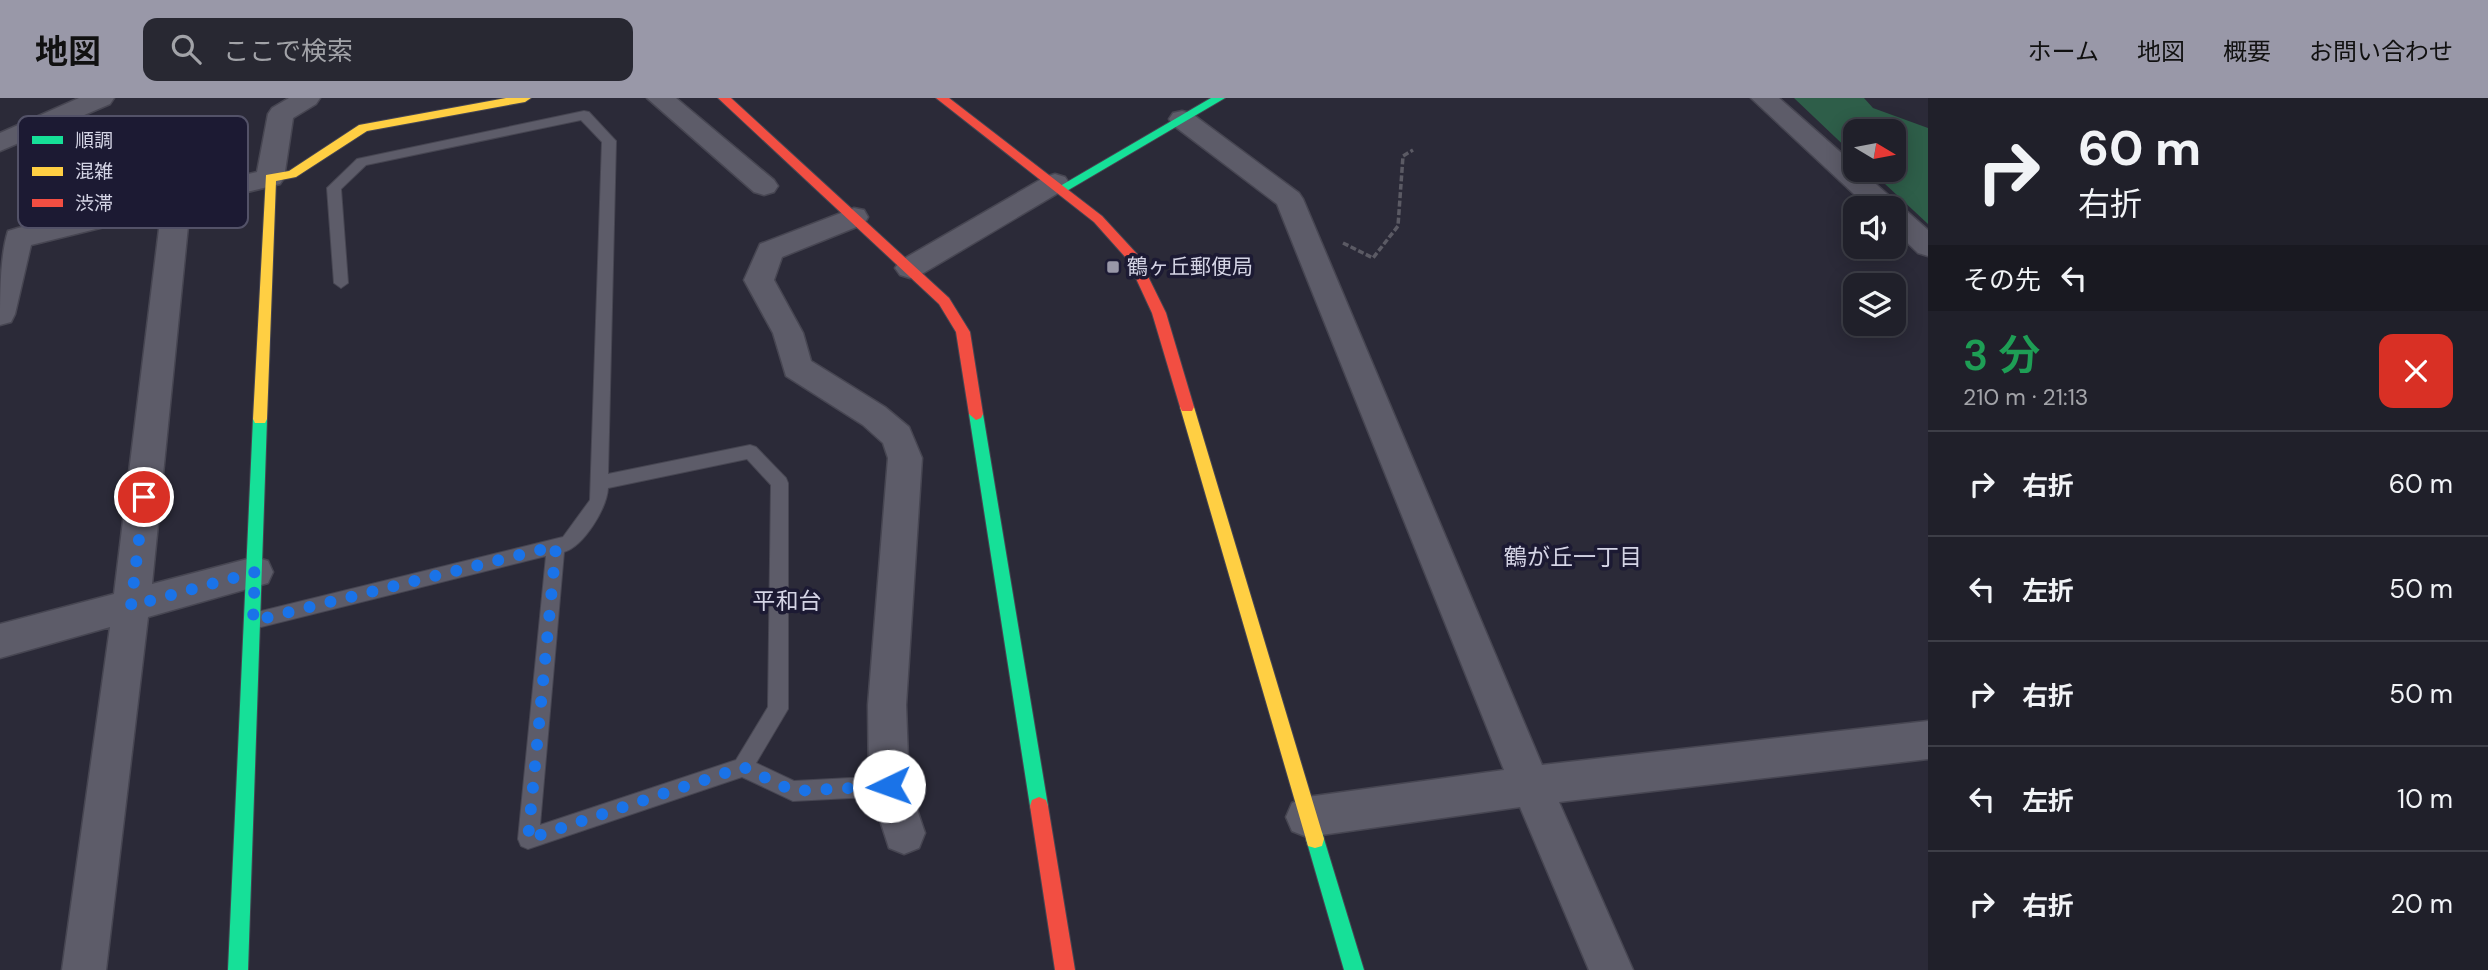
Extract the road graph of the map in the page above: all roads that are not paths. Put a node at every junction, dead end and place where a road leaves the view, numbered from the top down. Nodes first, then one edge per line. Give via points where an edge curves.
1 (101, 98) edge
2 (307, 98) edge
3 (525, 98) edge
4 (660, 98) edge
5 (724, 98) edge
6 (942, 98) edge
7 (1219, 98) edge
8 (1764, 98) edge
9 (67, 104) edge
10 (46, 116) edge
11 (1182, 120) junction
12 (18, 133) edge
13 (0, 143) edge
14 (270, 178) junction
15 (248, 183) edge
16 (764, 186) dead end
17 (1058, 186) junction
18 (1873, 196) edge
19 (854, 217) junction
20 (1906, 226) edge
21 (37, 228) edge
22 (174, 228) edge
23 (9, 234) edge
24 (1928, 246) edge
25 (910, 268) junction
26 (341, 283) dead end
27 (0, 314) edge
28 (600, 483) junction
29 (556, 546) junction
30 (255, 572) junction
31 (131, 606) junction
32 (253, 621) junction
33 (0, 641) edge
34 (1928, 740) edge
35 (743, 767) junction
36 (889, 786) junction
37 (1531, 786) junction
38 (1307, 817) junction
39 (904, 833) dead end
40 (84, 970) edge
41 (238, 970) edge
42 (1065, 970) edge
43 (1354, 970) edge
44 (1611, 970) edge

1 - 9 street
2 - 14 street via 281,114
3 - 14 street via 363,128 292,174
4 - 16 street
5 - 19 street
6 - 17 street
7 - 11 street
8 - 18 street
9 - 10 street
11 - 17 street
11 - 37 street via 1289,200
12 - 13 street
14 - 15 street
14 - 30 street
17 - 25 street
17 - 38 street via 1098,219 1132,257 1159,313
19 - 25 street
19 - 36 street via 770,251 759,280 788,332 797,368 874,416 897,436 905,458 887,705
20 - 24 street
21 - 23 street
22 - 31 street
23 - 27 street
25 - 42 street via 944,300 963,332
26 - 28 lane via 334,188 362,162 584,115 609,141
28 - 29 lane via 599,502 569,543
28 - 35 lane via 750,452 780,484 778,709
29 - 32 lane
29 - 35 lane via 528,839
30 - 31 street
30 - 32 street
31 - 33 street
31 - 40 street
32 - 41 street
34 - 37 street
35 - 36 lane via 793,791
36 - 39 street
37 - 38 street
37 - 44 street
38 - 43 street

